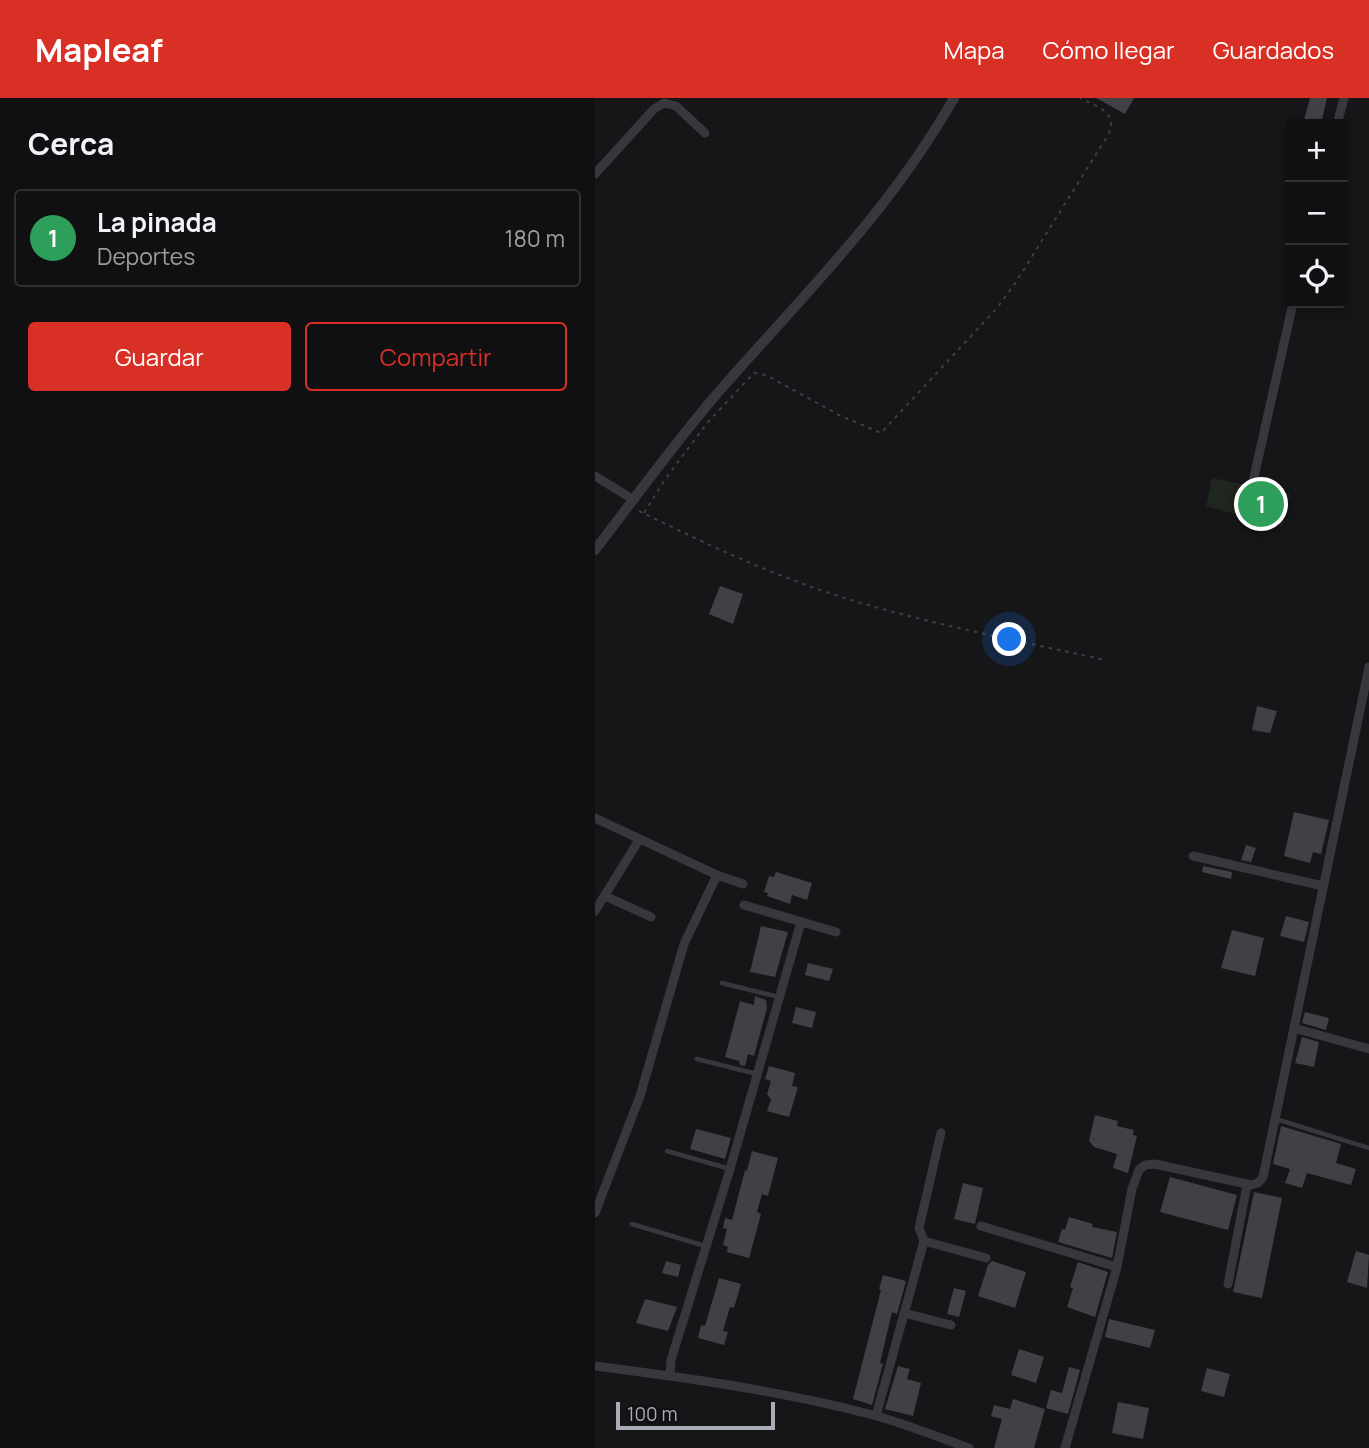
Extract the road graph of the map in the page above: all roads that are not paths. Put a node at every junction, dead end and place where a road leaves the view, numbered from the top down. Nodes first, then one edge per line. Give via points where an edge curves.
1 (954, 98) edge
2 (1344, 98) edge
3 (1338, 119) edge
4 (705, 133) dead end
5 (595, 174) edge
6 (1292, 308) edge
7 (595, 476) edge
8 (1252, 486) dead end
9 (631, 503) junction
10 (595, 550) edge
11 (1369, 667) edge
12 (595, 818) edge
13 (639, 840) junction
14 (1193, 856) dead end
15 (717, 874) junction
16 (743, 884) dead end
17 (1323, 886) junction
18 (605, 896) junction
19 (744, 905) dead end
20 (595, 911) edge
21 (651, 917) dead end
22 (801, 922) junction
23 (837, 932) dead end
24 (722, 982) dead end
25 (779, 997) junction
26 (1294, 1028) junction
27 (1369, 1049) edge
28 (697, 1059) dead end
29 (757, 1074) junction
30 (1275, 1119) junction
31 (941, 1133) dead end
32 (1369, 1148) edge
33 (667, 1151) dead end
34 (730, 1169) junction
35 (1247, 1185) junction
36 (595, 1213) edge
37 (632, 1224) dead end
38 (981, 1226) dead end
39 (924, 1241) junction
40 (705, 1245) junction
41 (986, 1258) dead end
42 (1117, 1267) junction
43 (1228, 1284) dead end
44 (904, 1313) junction
45 (951, 1325) dead end
46 (595, 1366) edge
47 (670, 1375) junction
48 (876, 1416) junction
49 (969, 1448) edge
50 (1065, 1448) edge

1 - 9 street via 868,225 713,398
2 - 3 street
4 - 5 street via 676,106 664,103
6 - 8 street
7 - 9 street
9 - 10 street
11 - 17 street
12 - 13 street
13 - 15 street
13 - 18 street
14 - 17 street
15 - 16 street
15 - 36 street via 684,944 640,1096
17 - 26 street
18 - 20 street
18 - 21 street
19 - 22 street
22 - 23 street
22 - 25 street
24 - 25 lane
25 - 29 street
26 - 27 street
26 - 30 street
28 - 29 lane
29 - 34 street
30 - 32 lane
30 - 35 street via 1263,1177
31 - 39 street via 919,1228
33 - 34 lane
34 - 40 street
35 - 42 street via 1155,1164 1142,1167 1132,1189
35 - 43 street
37 - 40 lane
38 - 42 street
39 - 41 street
39 - 44 street
40 - 47 street
42 - 50 street
44 - 45 street
44 - 48 street
46 - 47 street
47 - 48 street
48 - 49 street

